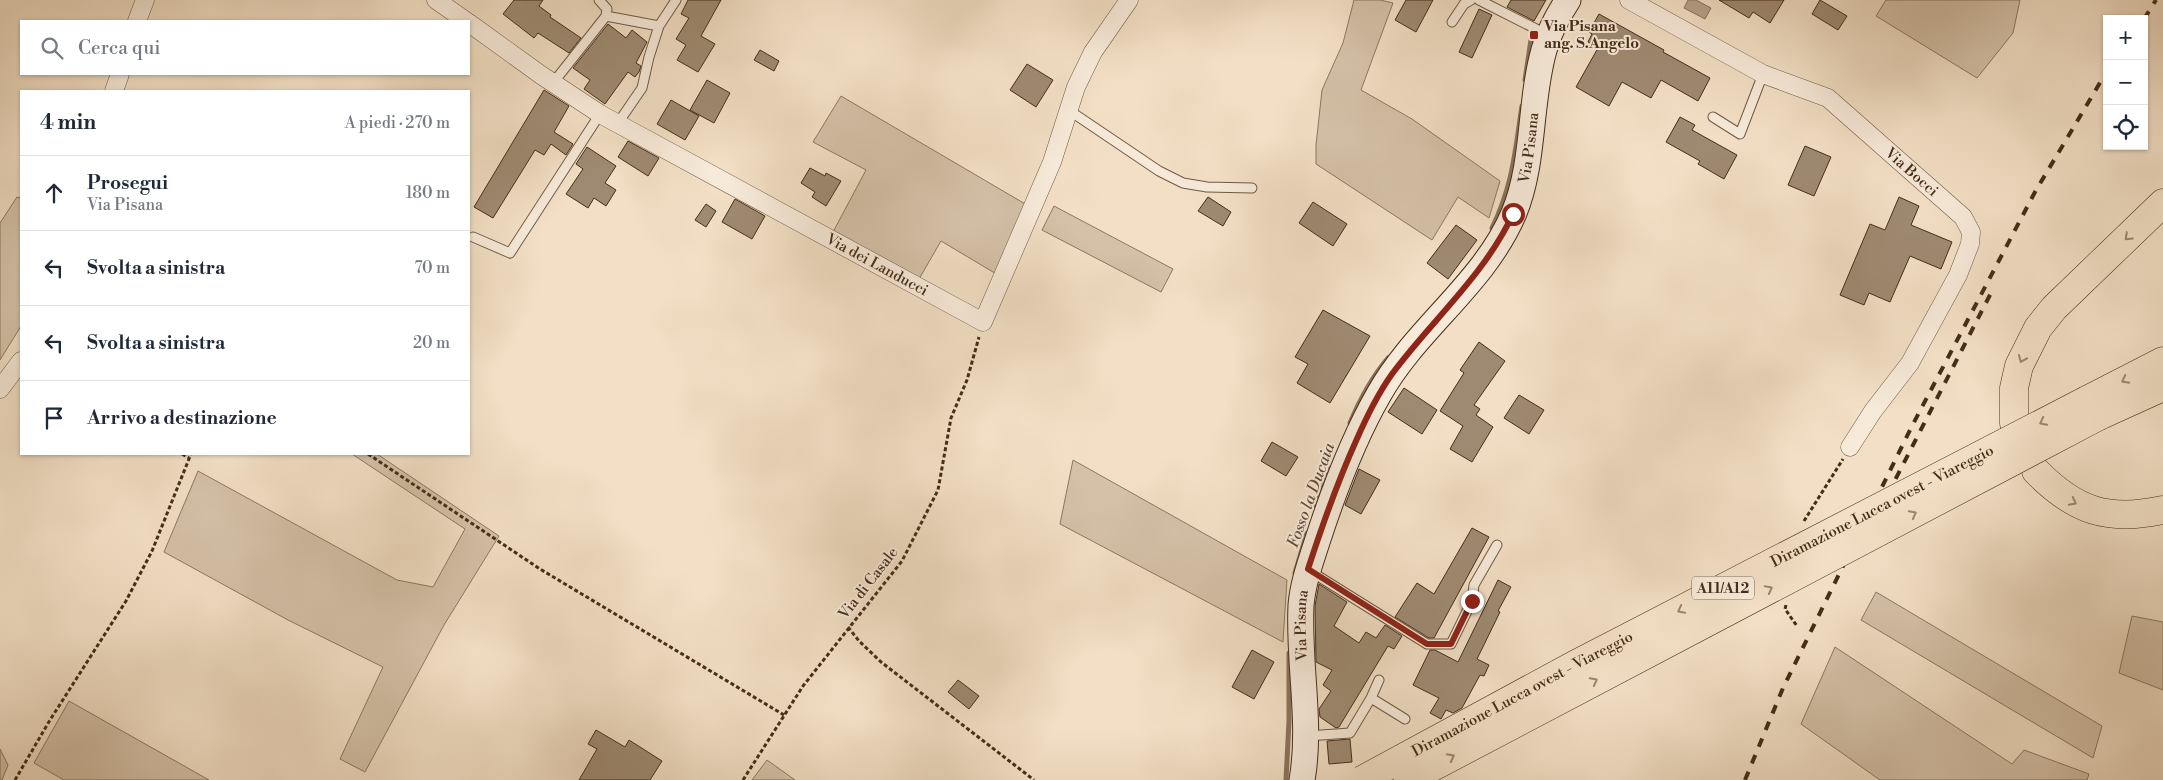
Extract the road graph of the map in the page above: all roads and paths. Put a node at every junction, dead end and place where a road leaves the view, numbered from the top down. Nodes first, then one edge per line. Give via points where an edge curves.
1 (144, 0) edge
2 (436, 0) edge
3 (599, 0) edge
4 (676, 0) edge
5 (1129, 0) edge
6 (1471, 0) edge
7 (1479, 0) edge
8 (1568, 0) edge
9 (1629, 0) edge
10 (606, 16) junction
11 (137, 20) edge
12 (465, 20) edge
13 (1452, 22) dead end
14 (470, 25) edge
15 (659, 26) junction
16 (1549, 36) junction
17 (1763, 74) junction
18 (120, 75) edge
19 (553, 83) junction
20 (114, 90) edge
21 (1070, 111) junction
22 (600, 114) junction
23 (1713, 117) dead end
24 (618, 123) junction
25 (1252, 188) dead end
26 (2163, 203) edge
27 (473, 237) dead end
28 (983, 322) junction
29 (2163, 361) edge
30 (20, 362) edge
31 (2163, 388) edge
32 (0, 389) edge
33 (2093, 408) junction
34 (2014, 423) dead end
35 (1850, 447) dead end
36 (369, 455) edge
37 (190, 456) edge
38 (2036, 471) dead end
39 (2163, 510) edge
40 (1496, 545) dead end
41 (1308, 569) junction
42 (848, 627) junction
43 (1379, 680) dead end
44 (1370, 698) junction
45 (784, 715) junction
46 (1405, 719) dead end
47 (1304, 736) junction
48 (15, 780) edge
49 (743, 780) edge
50 (1034, 780) edge
51 (1302, 780) edge
52 (1362, 780) edge
53 (1408, 780) edge

1 - 11 street
2 - 12 street
3 - 10 lane via 608,9
4 - 15 lane
5 - 21 street via 1093,52 1076,87
6 - 13 lane via 1464,4
7 - 16 lane
8 - 16 main road, Via Pisana
9 - 17 street, Via Bocci
10 - 15 lane
10 - 19 lane
14 - 19 street, Via dei Landucci
15 - 24 lane via 642,88
16 - 41 main road, Via Pisana via 1540,67 1525,177 1513,214 1483,265 1410,351 1379,394 1330,502
17 - 23 lane via 1740,134
17 - 35 street, Via Bocci via 1828,98 1963,217 1971,232 1970,244 1958,275 1910,363
18 - 20 street
19 - 22 street, Via dei Landucci
21 - 25 lane via 1159,172 1184,183
21 - 28 street via 1052,162
22 - 24 street, Via dei Landucci
22 - 27 lane via 510,253
24 - 28 street, Via dei Landucci
26 -> 34 highway via 2054,308 2038,328 2019,366 2014,388
28 - 42 path, Via di Casale via 967,380 951,418 938,490 902,560
29 -> 33 highway, Diramazione Lucca ovest - Viareggio / A11/A12
30 - 32 street
31 - 33 highway, Diramazione Lucca ovest - Viareggio / A11/A12
33 -> 52 highway, Diramazione Lucca ovest - Viareggio / A11/A12, bridge via 1576,664
53 -> 33 highway, Diramazione Lucca ovest - Viareggio / A11/A12, bridge
36 - 45 path via 540,569
37 - 48 path via 152,551 126,602
38 -> 39 highway via 2067,499 2090,510 2132,515
40 - 41 lane via 1474,585 1472,601 1451,644 1427,644
41 - 47 main road, Via Pisana via 1301,605
42 - 45 path, Via di Casale
42 - 50 path via 881,662
43 - 44 lane
44 - 46 lane
44 - 47 lane via 1350,733
45 - 49 path, Via di Casale
47 - 51 main road, Via Pisana

